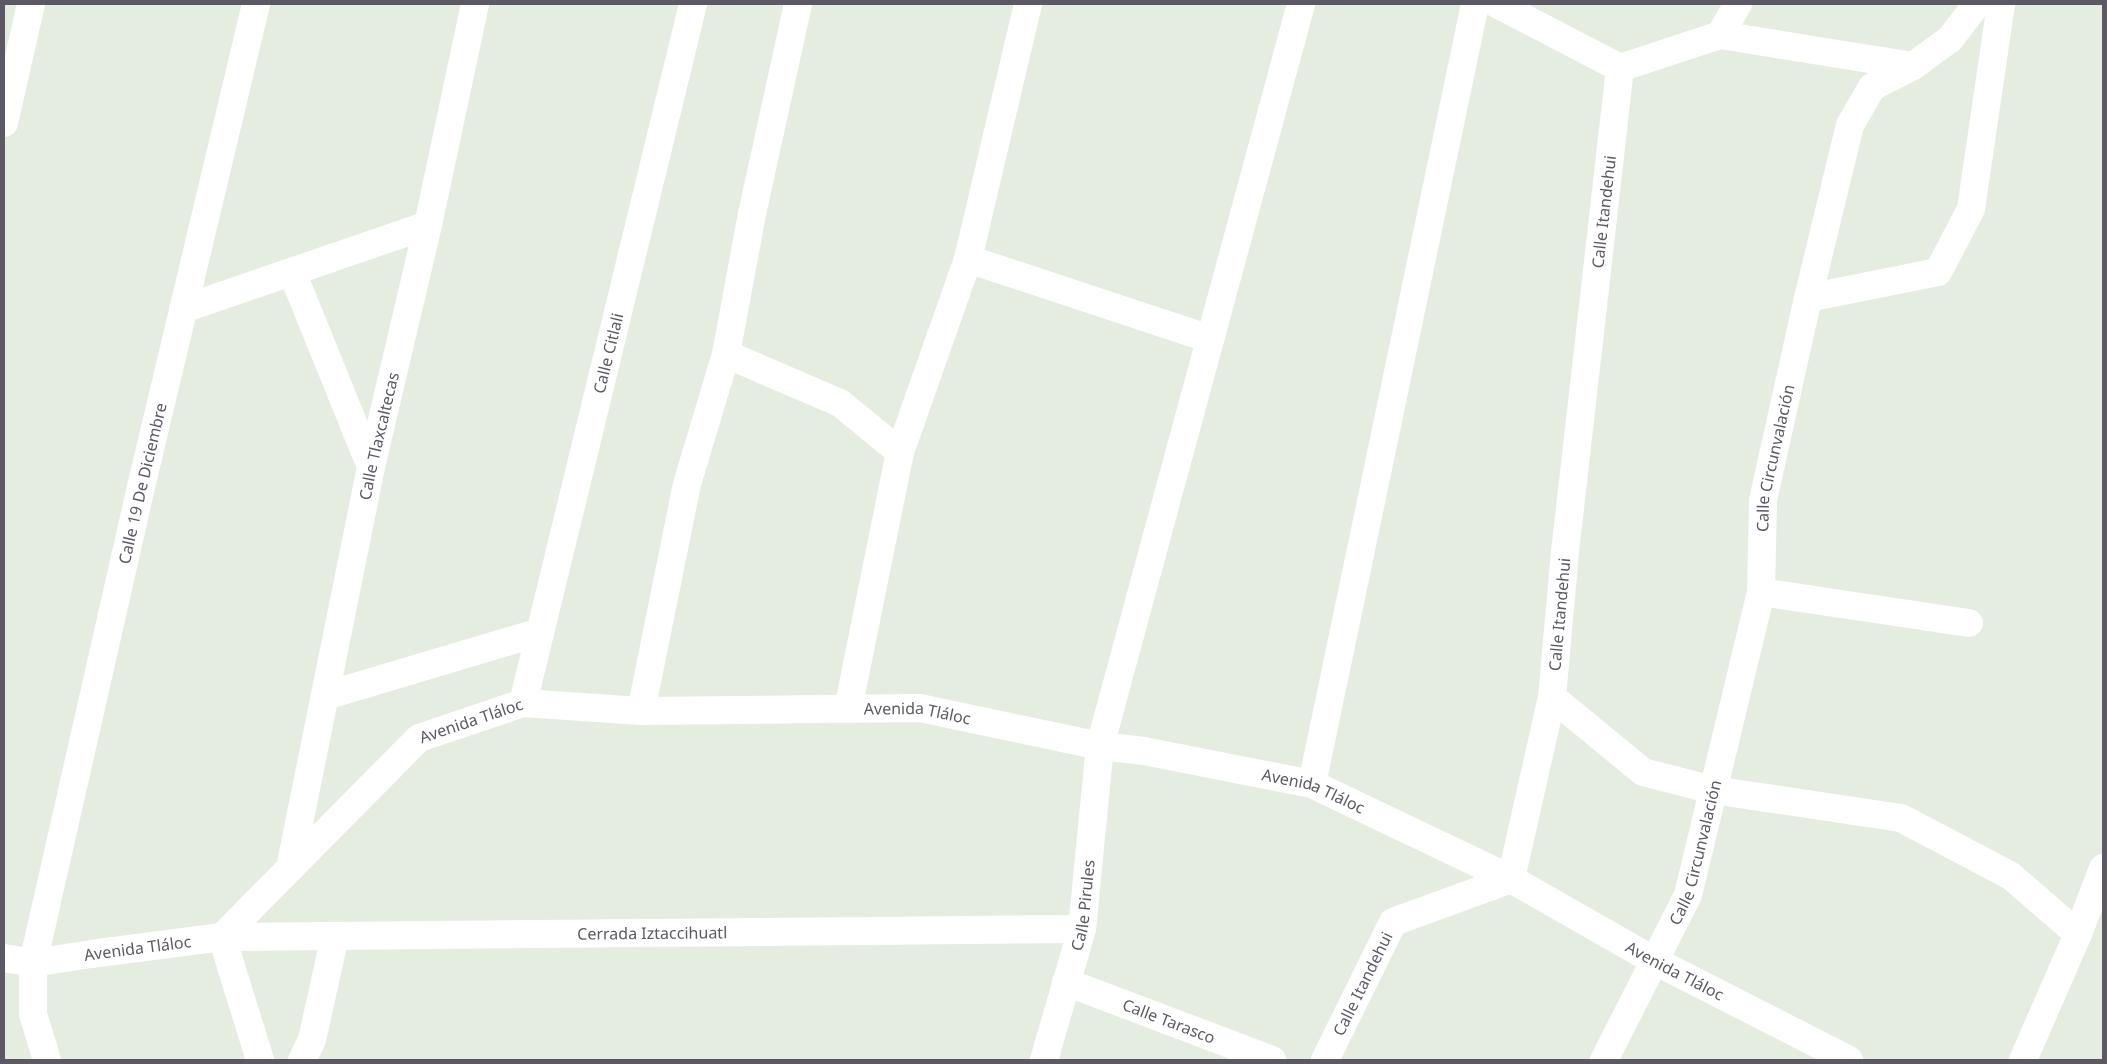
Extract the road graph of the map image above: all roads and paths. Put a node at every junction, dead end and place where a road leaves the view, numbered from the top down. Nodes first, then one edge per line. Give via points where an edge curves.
1 (31, 4) edge
2 (256, 4) edge
3 (475, 4) edge
4 (693, 4) edge
5 (798, 4) edge
6 (1028, 4) edge
7 (1301, 4) edge
8 (1475, 4) edge
9 (1497, 4) edge
10 (1738, 4) edge
11 (1977, 4) edge
12 (2000, 4) edge
13 (1720, 34) junction
14 (1913, 66) junction
15 (1620, 68) junction
16 (4, 123) edge
17 (428, 225) junction
18 (968, 259) junction
19 (292, 272) junction
20 (1808, 298) junction
21 (183, 309) junction
22 (1210, 339) junction
23 (726, 354) junction
24 (900, 452) junction
25 (371, 467) junction
26 (1761, 592) junction
27 (1969, 623) dead end
28 (540, 632) junction
29 (325, 696) junction
30 (1552, 698) junction
31 (523, 703) junction
32 (848, 709) junction
33 (641, 711) junction
34 (1100, 746) junction
35 (1312, 784) junction
36 (1713, 790) junction
37 (290, 868) junction
38 (2103, 868) edge
39 (1511, 879) junction
40 (1082, 929) junction
41 (2078, 934) junction
42 (336, 936) junction
43 (222, 937) junction
44 (4, 958) edge
45 (1653, 960) junction
46 (33, 963) junction
47 (1066, 982) junction
48 (47, 1060) edge
49 (260, 1060) edge
50 (302, 1060) edge
51 (1044, 1060) edge
52 (1272, 1060) edge
53 (1325, 1060) edge
54 (1604, 1060) edge
55 (1849, 1060) edge
56 (2023, 1060) edge

1 - 16 street
2 - 21 street, Calle 19 De Diciembre
3 - 17 street, Calle Tlaxcaltecas
4 - 28 street, Calle Citlali
5 - 23 street via 752,214
6 - 18 street
7 - 22 street, Calle Pirules
8 - 35 street
9 - 15 street
10 - 13 street
11 - 14 street, Calle Circunvalación via 1950,38
12 - 20 street via 1971,210 1938,272
13 - 14 street
13 - 15 street
14 - 20 street, Calle Circunvalación via 1872,87 1850,125
15 - 30 street, Calle Itandehui via 1565,552
17 - 19 street
17 - 25 street, Calle Tlaxcaltecas
18 - 22 street
18 - 24 street
19 - 21 street
19 - 25 street
20 - 26 street, Calle Circunvalación via 1763,500
21 - 46 street, Calle 19 De Diciembre
22 - 34 street, Calle Pirules
23 - 24 street via 840,403
23 - 33 street via 687,484
24 - 32 street
25 - 29 street, Calle Tlaxcaltecas
26 - 27 street
26 - 36 street, Calle Circunvalación
28 - 29 street
28 - 31 street, Calle Citlali
29 - 37 street, Calle Tlaxcaltecas
30 - 36 street via 1643,772
30 - 39 street, Calle Itandehui
31 - 33 street, Avenida Tláloc
31 - 37 street, Avenida Tláloc via 419,738
32 - 33 street, Avenida Tláloc
32 - 34 street, Avenida Tláloc via 920,708
34 - 35 street, Avenida Tláloc via 1144,751
34 - 40 street, Calle Pirules
35 - 39 street, Avenida Tláloc
36 - 41 street via 1901,818 2011,876
36 - 45 street, Calle Circunvalación via 1688,895
37 - 43 street, Avenida Tláloc
38 - 41 street
39 - 45 street, Avenida Tláloc
39 - 53 street, Calle Itandehui via 1393,922
40 - 42 street, Cerrada Iztaccihuatl
40 - 47 street, Calle Pirules
41 - 56 street
42 - 43 street, Cerrada Iztaccihuatl
42 - 50 street via 312,1040
43 - 46 street, Avenida Tláloc
43 - 49 street
44 - 46 street, Avenida Tláloc
45 - 54 street, Calle Circunvalación
45 - 55 street, Avenida Tláloc
46 - 48 street, Calle 19 De Diciembre via 33,1014
47 - 51 street, Calle Pirules
47 - 52 street, Calle Tarasco

